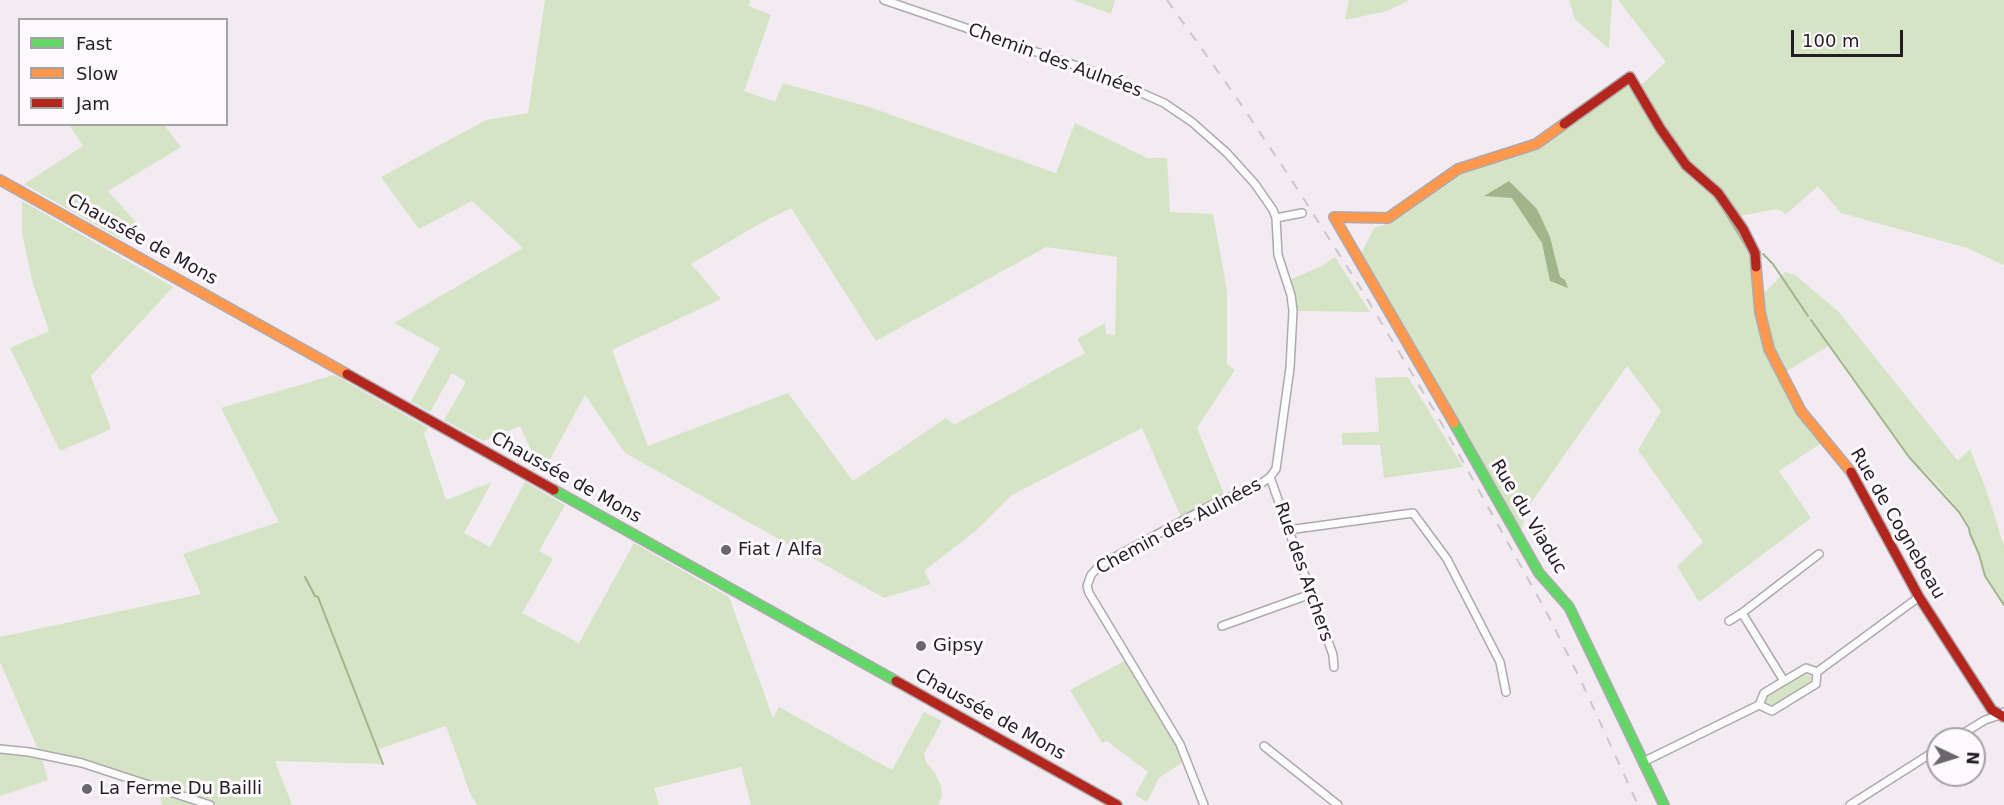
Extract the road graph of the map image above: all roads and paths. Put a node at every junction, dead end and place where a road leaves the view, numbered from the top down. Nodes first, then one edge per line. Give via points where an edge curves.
1 (884, 0) edge
2 (0, 180) edge
3 (1302, 213) dead end
4 (1276, 218) junction
5 (1352, 250) joint
6 (1270, 477) junction
7 (1288, 530) junction
8 (1819, 554) dead end
9 (1311, 594) junction
10 (1920, 597) junction
11 (1742, 613) junction
12 (1729, 621) dead end
13 (1222, 626) dead end
14 (1334, 667) dead end
15 (1817, 672) junction
16 (1784, 681) junction
17 (1506, 692) dead end
18 (1759, 705) junction
19 (2003, 717) edge
20 (1974, 727) edge
21 (1264, 746) dead end
22 (0, 749) edge
23 (1926, 757) edge
24 (1645, 761) junction
25 (210, 805) edge
26 (1117, 805) edge
27 (1204, 805) edge
28 (1338, 805) edge
29 (1664, 805) edge
30 (1850, 805) edge

1 - 4 street, Chemin des Aulnées via 1092,71 1164,103 1227,153 1255,184
2 - 26 street, Chaussée de Mons
3 - 4 street
4 - 6 street, Chemin des Aulnées via 1278,255 1293,311 1279,450 1276,469
5 - 10 street, Rue de Cognebeau via 1334,217 1388,218 1458,169 1536,144 1630,76 1686,165 1718,192 1743,229 1755,253 1760,312 1769,349 1802,411 1849,468
5 - 24 street, Rue du Viaduc via 1539,573 1569,607
6 - 7 street, Rue des Archers
6 - 27 street, Chemin des Aulnées via 1100,565 1089,580 1089,593 1180,744
7 - 9 street, Rue des Archers
7 - 17 street via 1413,513 1447,559 1500,662
8 - 11 street
9 - 13 street
9 - 14 street, Rue des Archers
10 - 15 street
10 - 19 street, Rue de Cognebeau via 1992,710
11 - 12 street
11 - 16 street
15 - 16 street via 1806,668
15 - 18 street via 1816,684 1772,711
16 - 18 street via 1764,693
18 - 24 street
19 - 20 street
21 - 28 street
22 - 25 street via 82,763
23 - 30 street
24 - 29 street, Rue du Viaduc

